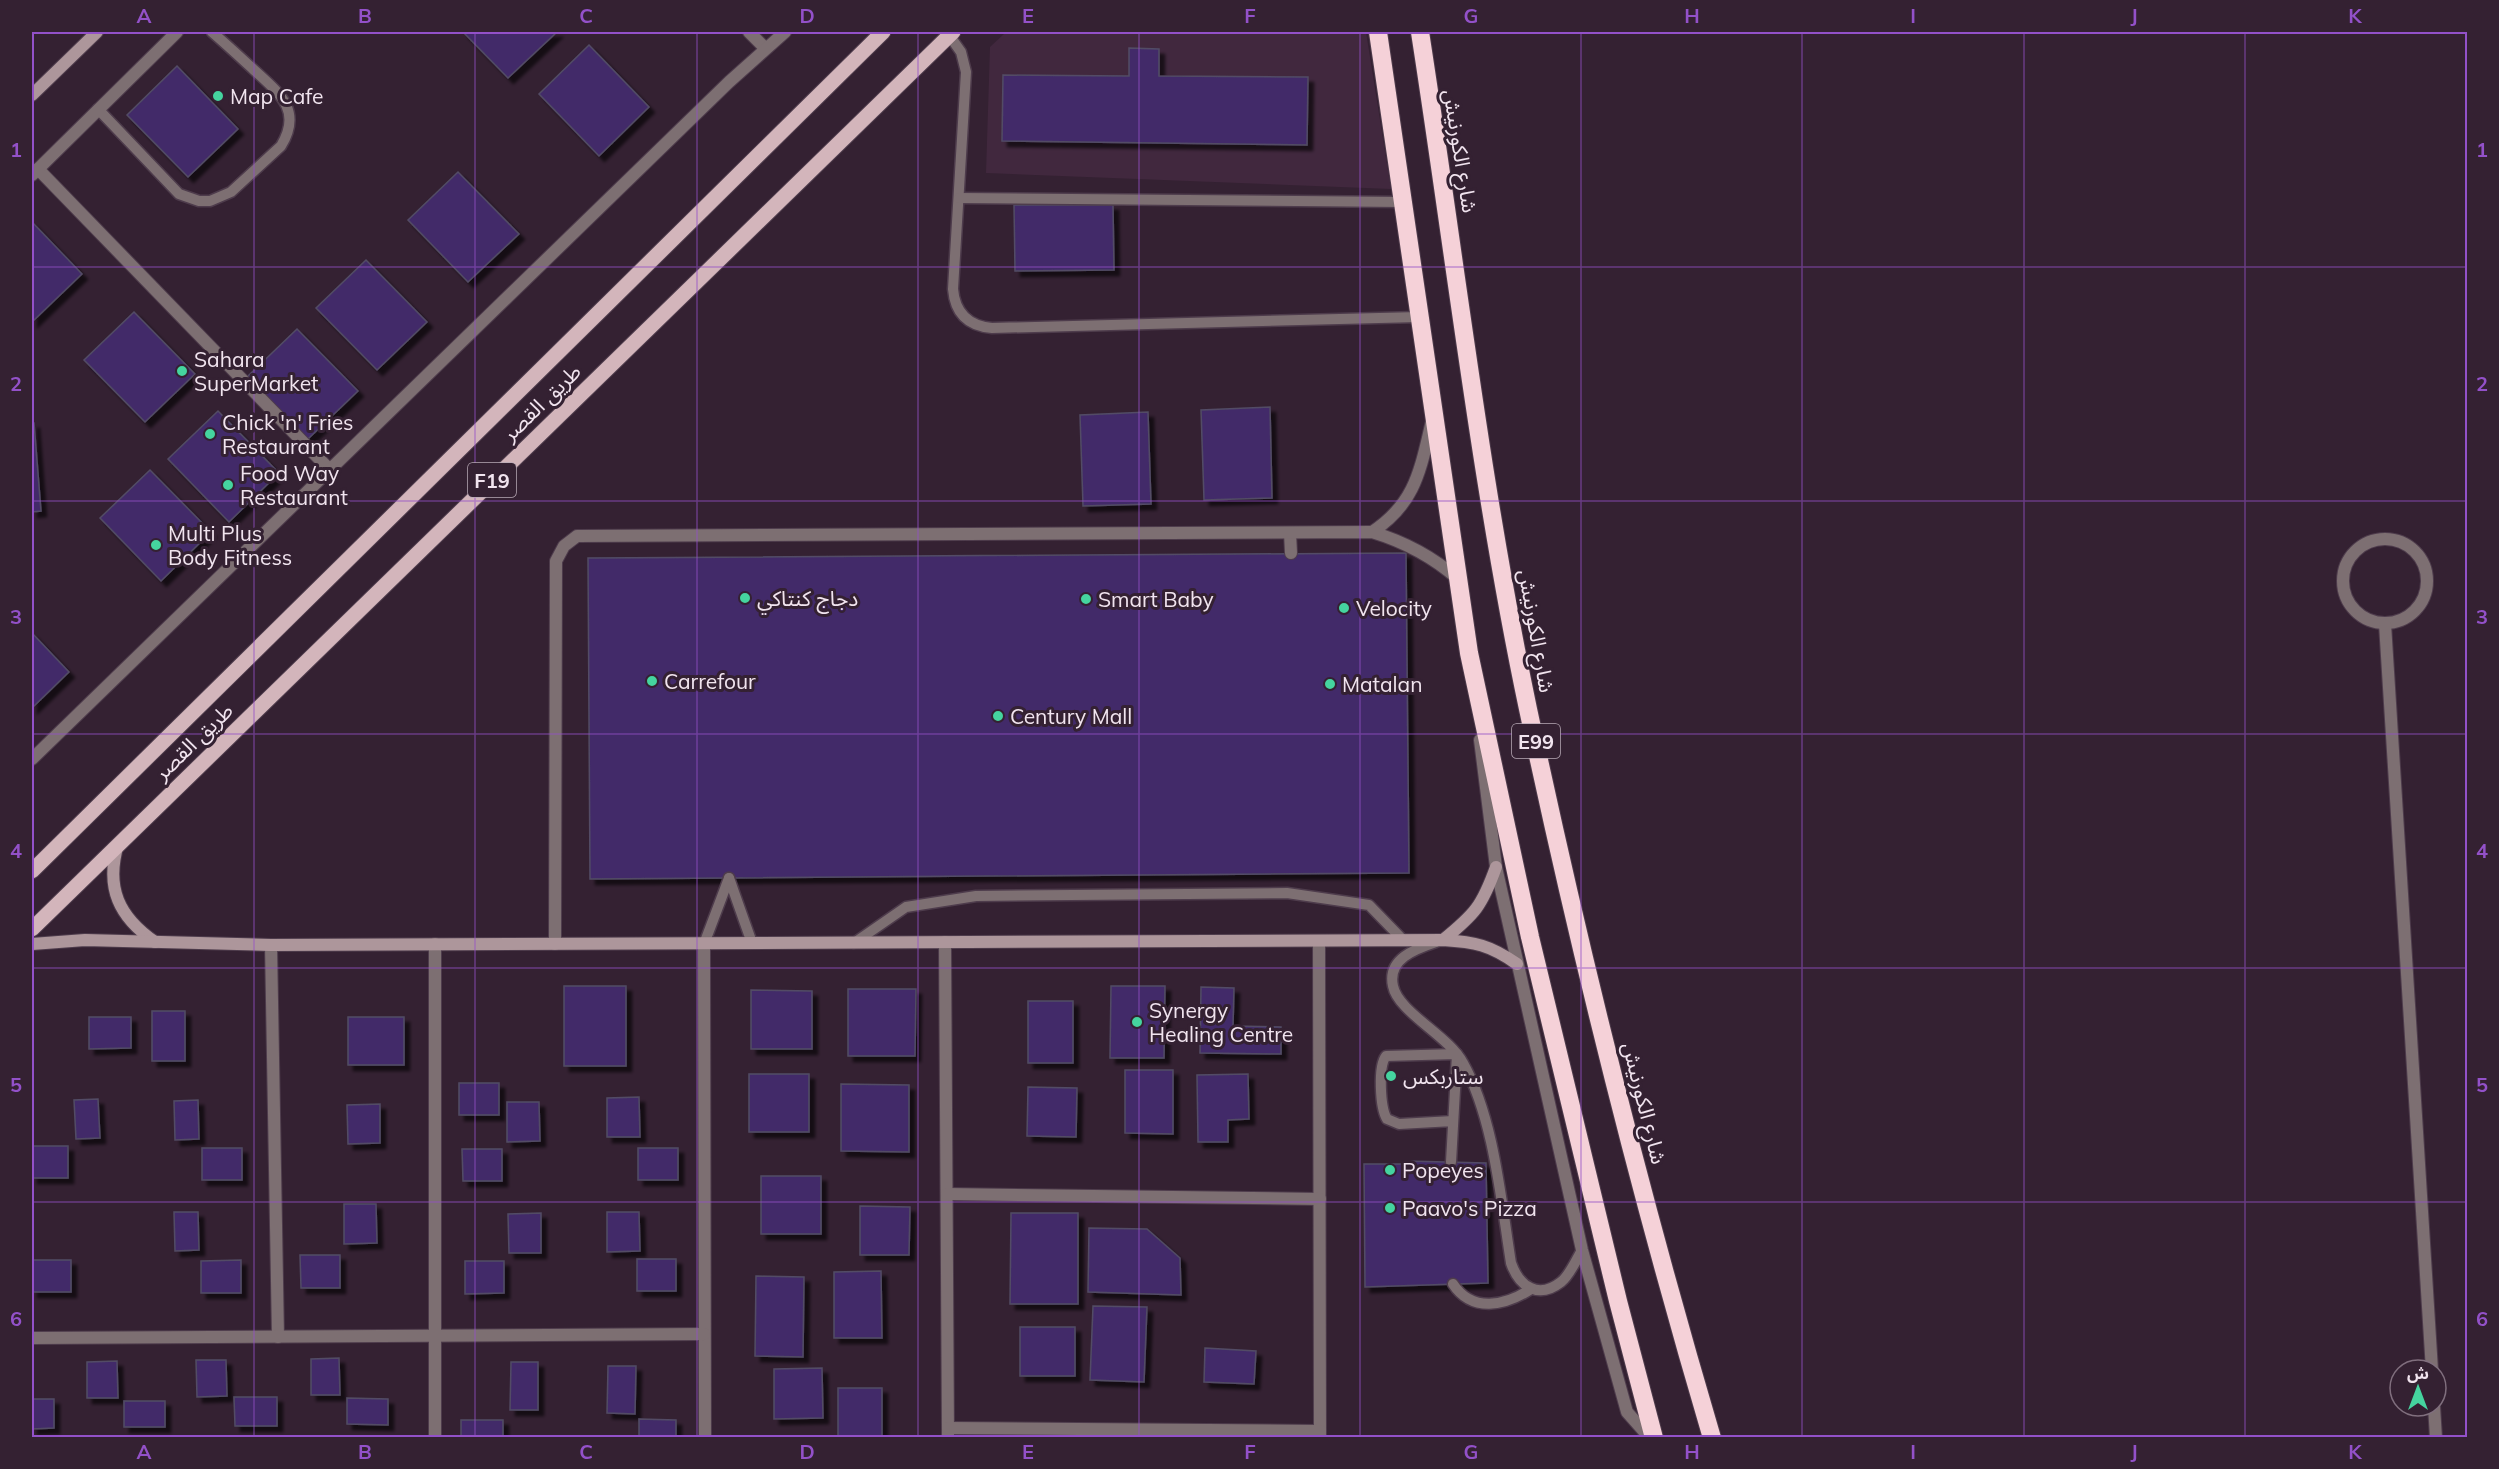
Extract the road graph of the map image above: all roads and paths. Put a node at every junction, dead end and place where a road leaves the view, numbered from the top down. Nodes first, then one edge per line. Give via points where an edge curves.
1 (97, 32) edge
2 (177, 32) edge
3 (212, 32) edge
4 (749, 32) edge
5 (785, 32) edge
6 (883, 32) edge
7 (1378, 32) edge
8 (1420, 32) edge
9 (951, 33) edge
10 (765, 48) junction
11 (32, 95) edge
12 (98, 109) junction
13 (35, 172) edge
14 (958, 198) junction
15 (1403, 202) junction
16 (1419, 318) junction
17 (1433, 415) junction
18 (330, 470) junction
19 (1372, 532) junction
20 (1290, 533) junction
21 (1291, 553) dead end
22 (1458, 579) junction
23 (2385, 624) junction
24 (1469, 653) junction
25 (32, 759) edge
26 (118, 843) junction
27 (1496, 867) junction
28 (32, 871) edge
29 (32, 929) edge
30 (1319, 940) junction
31 (1403, 940) junction
32 (1443, 940) junction
33 (945, 942) junction
34 (156, 943) junction
35 (752, 943) junction
36 (854, 943) junction
37 (32, 944) edge
38 (435, 944) junction
39 (555, 944) junction
40 (704, 944) junction
41 (271, 945) junction
42 (1516, 964) junction
43 (1457, 1054) junction
44 (1453, 1121) junction
45 (1451, 1162) dead end
46 (946, 1194) junction
47 (1320, 1199) junction
48 (1582, 1250) junction
49 (1453, 1284) dead end
50 (1531, 1289) junction
51 (704, 1334) junction
52 (278, 1337) junction
53 (435, 1337) junction
54 (32, 1338) edge
55 (2431, 1358) edge
56 (2435, 1418) edge
57 (948, 1433) edge
58 (1320, 1434) edge
59 (435, 1437) edge
60 (705, 1437) edge
61 (1652, 1437) edge
62 (1712, 1437) edge
63 (2436, 1437) edge

1 - 11 street
2 - 12 street
3 - 12 lane via 280,94 290,115 287,137 281,146 231,192 221,198 199,201 179,194
4 - 10 street
5 - 10 street
6 - 28 main road, طريق القصر / F19
7 - 15 highway, E99
8 - 62 highway, شارع الكورنيش / E99 via 1488,486 1528,707 1591,984 1675,1312
9 - 14 lane via 966,72
9 - 26 main road, طريق القصر / F19
10 - 18 street
12 - 13 street
13 - 18 street
14 - 15 lane
14 - 16 lane via 954,302 968,322 980,327
15 - 16 highway, E99
16 - 17 highway, E99
17 - 19 street via 1411,493 1395,515
17 - 22 highway, E99
18 - 25 street
19 - 20 street
19 - 22 street via 1418,550
20 - 21 street
20 - 39 street via 577,536 564,546 556,561
22 - 24 highway, E99
23 - 23 street via 2403,620 2418,609 2426,592 2428,574 2421,557 2408,544 2391,538 2372,540 2356,548 2346,563 2342,581 2345,597 2355,611 2369,621
23 - 55 street
24 - 27 street
24 - 61 highway, E99 via 1530,937
26 - 29 main road, طريق القصر / F19
26 - 34 street via 113,871 117,899 129,921
27 - 32 street via 1485,900
27 - 42 street
30 - 31 street
30 - 33 street
30 - 47 street
31 - 32 street
31 - 36 lane via 1370,905 1287,893 976,896 906,907
32 - 42 street via 1473,942 1496,950
32 - 43 lane via 1402,957 1393,970 1393,987 1411,1011
33 - 36 street
33 - 46 street
34 - 37 street via 86,940
34 - 41 street
35 - 36 street
35 - 40 street
35 - 40 lane via 729,878
38 - 39 street
38 - 41 street
38 - 53 street
39 - 40 street
40 - 51 street
41 - 52 street
42 - 48 street
43 - 44 lane
43 - 44 lane via 1394,1054 1382,1062 1382,1105 1387,1119 1399,1124
43 - 50 lane via 1488,1133 1511,1263 1517,1279
44 - 45 lane
46 - 47 street
46 - 57 street
47 - 58 street
48 - 50 lane via 1563,1281 1548,1290
48 - 61 street via 1627,1412
49 - 50 lane via 1464,1298 1484,1304 1509,1301
51 - 53 street
51 - 60 street
52 - 53 street
52 - 54 street
53 - 59 street
56 - 63 street
57 - 58 street

